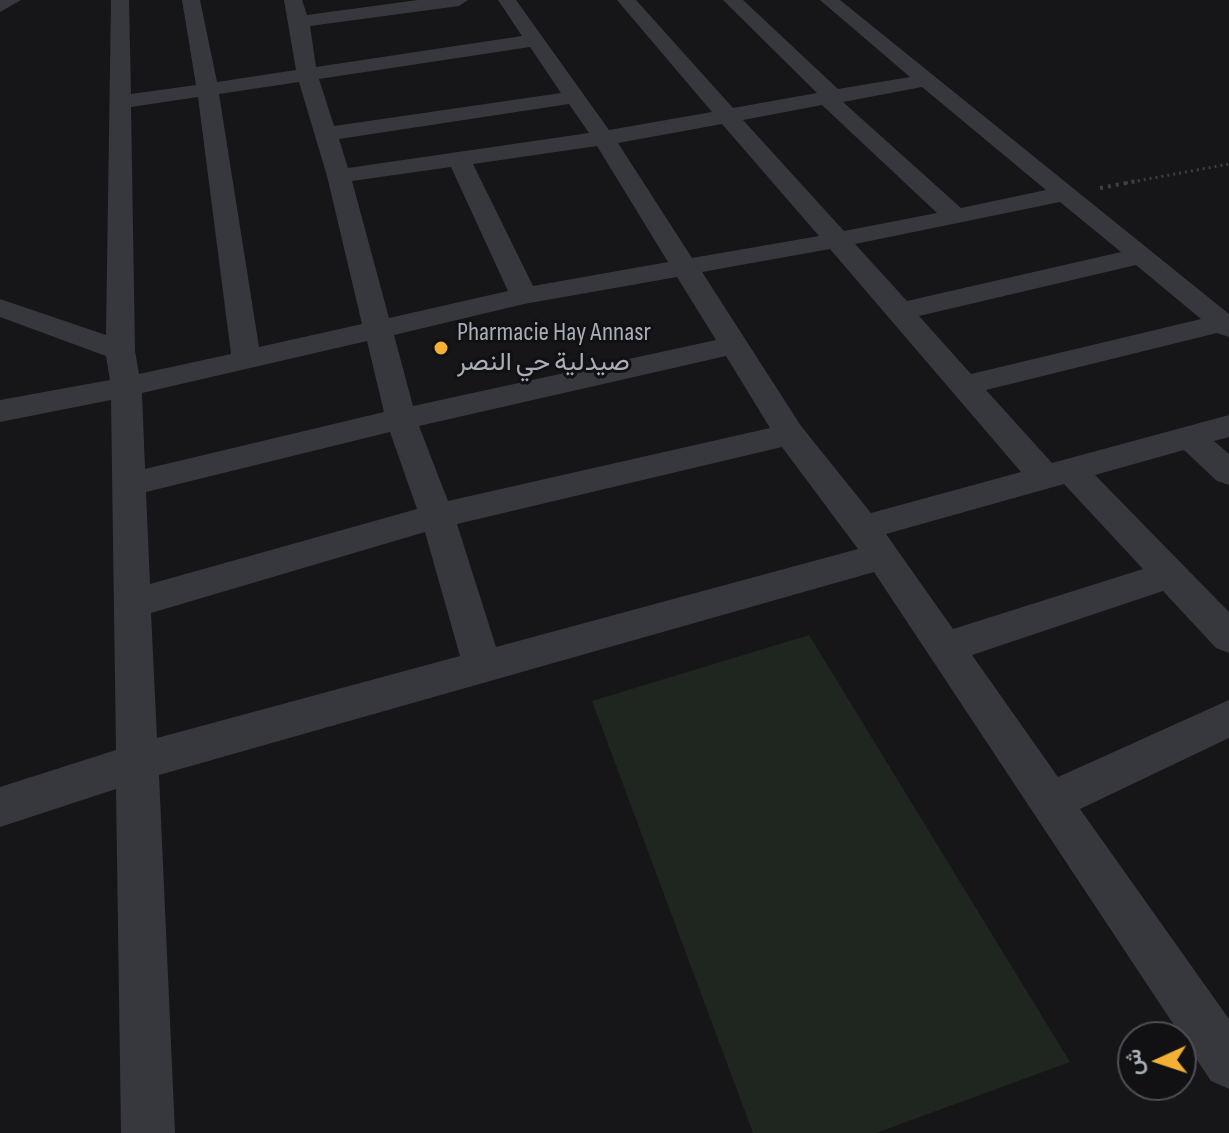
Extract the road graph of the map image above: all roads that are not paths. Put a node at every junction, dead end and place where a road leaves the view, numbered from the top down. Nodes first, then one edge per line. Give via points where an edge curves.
1 (12, 0) edge
2 (120, 0) edge
3 (191, 0) edge
4 (459, 0) edge
5 (507, 0) edge
6 (626, 0) edge
7 (732, 0) edge
8 (829, 0) edge
9 (0, 6) edge
10 (296, 11) edge
11 (535, 40) junction
12 (307, 75) junction
13 (926, 80) junction
14 (208, 90) junction
15 (829, 96) junction
16 (576, 97) junction
17 (123, 102) junction
18 (724, 114) junction
19 (327, 134) junction
20 (602, 136) junction
21 (459, 158) junction
22 (339, 176) junction
23 (1065, 194) junction
24 (955, 216) junction
25 (839, 240) junction
26 (1140, 256) junction
27 (686, 265) junction
28 (524, 296) junction
29 (0, 307) edge
30 (902, 311) junction
31 (1226, 326) edge
32 (378, 330) junction
33 (734, 345) junction
34 (120, 351) junction
35 (246, 358) junction
36 (966, 385) junction
37 (126, 387) junction
38 (0, 411) edge
39 (401, 419) junction
40 (1229, 426) edge
41 (790, 434) junction
42 (1189, 436) junction
43 (1056, 472) junction
44 (1229, 473) edge
45 (127, 485) junction
46 (437, 516) junction
47 (872, 542) junction
48 (1170, 575) junction
49 (131, 604) junction
50 (1229, 637) edge
51 (945, 648) junction
52 (483, 667) junction
53 (1229, 718) edge
54 (139, 762) junction
55 (1051, 801) junction
56 (0, 807) edge
57 (1229, 1063) edge
58 (148, 1133) edge

1 - 9 street
2 - 17 street
3 - 14 street
4 - 10 street
5 - 11 street
6 - 18 street
7 - 15 street
8 - 13 street
10 - 12 street
11 - 12 street
11 - 16 street
12 - 14 street
12 - 19 street
13 - 15 street
13 - 23 street
14 - 17 street
14 - 35 street
15 - 18 street
15 - 24 street
16 - 19 street
16 - 20 street
17 - 34 street
18 - 20 street
18 - 25 street
19 - 22 street
20 - 21 street
20 - 27 street
21 - 22 street
21 - 28 street
22 - 32 street
23 - 24 street
23 - 26 street
24 - 25 street
25 - 27 street
25 - 30 street
26 - 30 street
26 - 31 street
27 - 28 street
27 - 33 street
28 - 32 street
29 - 34 street
30 - 36 street
31 - 36 street
32 - 35 street
32 - 39 street
33 - 39 street
33 - 41 street
34 - 37 street
35 - 37 street
36 - 43 street
37 - 38 street
37 - 45 street
39 - 45 street
39 - 46 street
40 - 42 street
41 - 46 street
41 - 47 street
42 - 43 street
42 - 44 street
43 - 47 street
43 - 48 street
45 - 49 street
46 - 49 street
46 - 52 street
47 - 51 street
47 - 52 street
48 - 50 street
48 - 51 street
49 - 54 street
51 - 55 street
52 - 54 street
53 - 55 street
54 - 56 street
54 - 58 street
55 - 57 street

